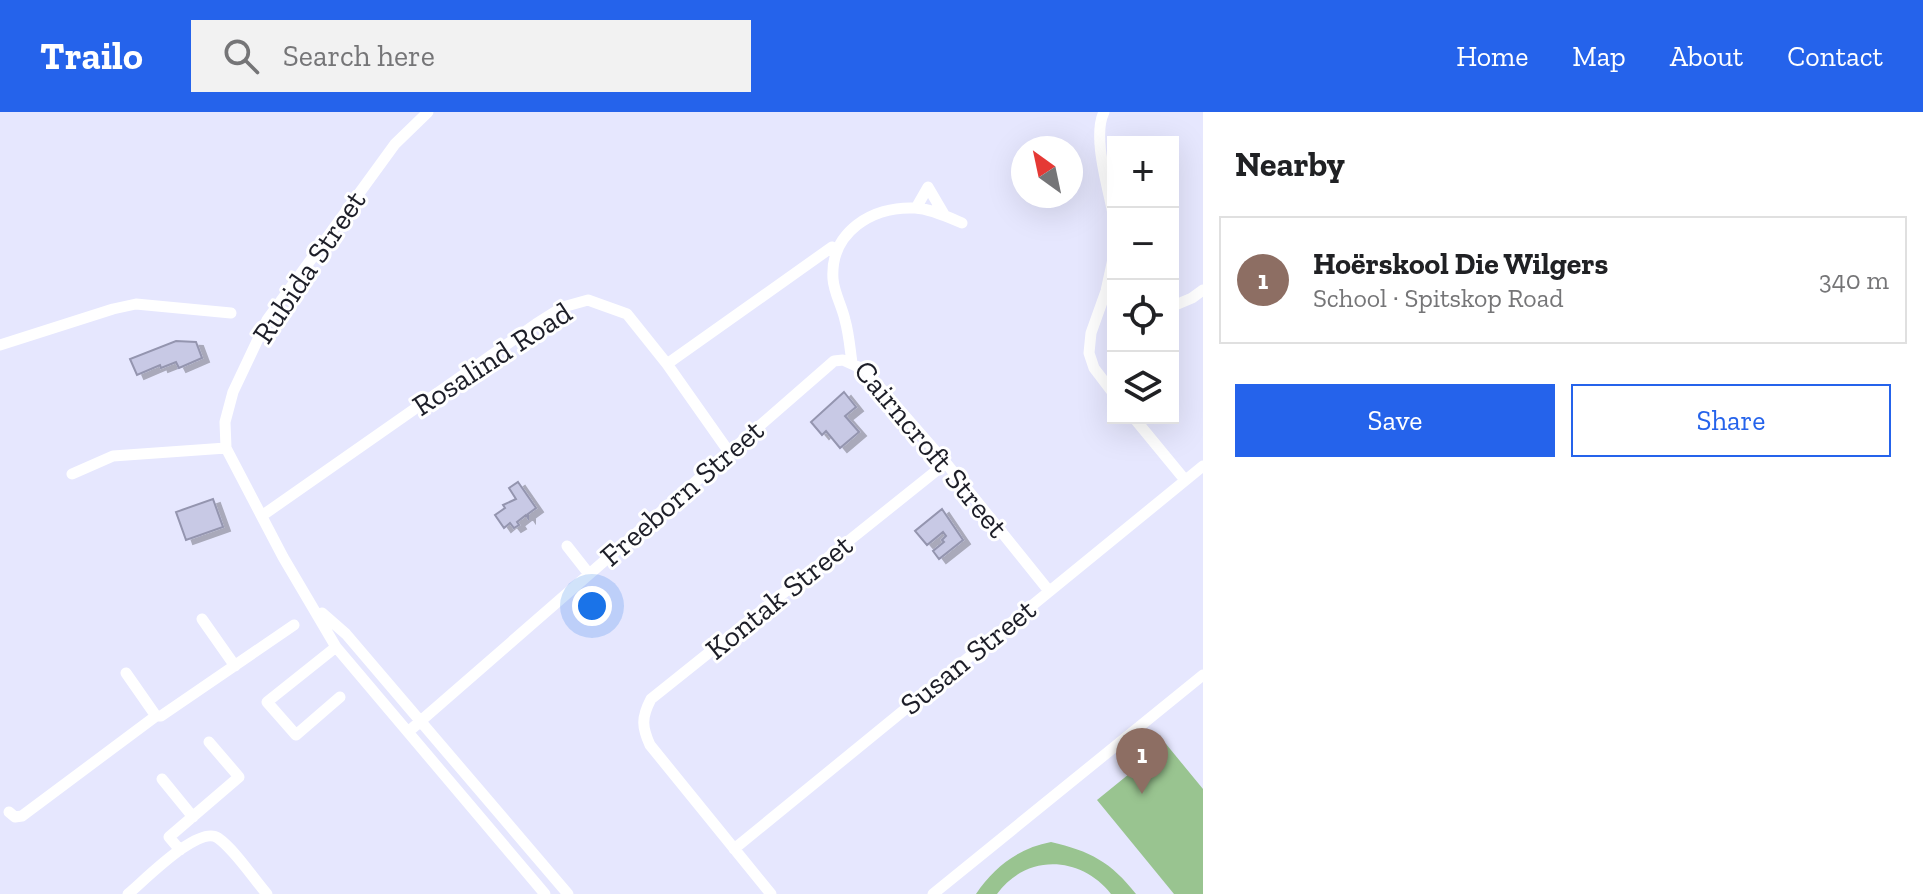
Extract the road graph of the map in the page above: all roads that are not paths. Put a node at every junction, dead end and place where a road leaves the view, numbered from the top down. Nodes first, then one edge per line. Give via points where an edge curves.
1 (428, 112) edge
2 (1104, 112) edge
3 (916, 208) junction
4 (1112, 208) edge
5 (945, 216) junction
6 (962, 223) dead end
7 (832, 247) dead end
8 (1203, 290) edge
9 (1107, 298) edge
10 (1179, 303) edge
11 (231, 313) dead end
12 (0, 345) edge
13 (852, 363) junction
14 (667, 364) junction
15 (1107, 385) edge
16 (1139, 424) edge
17 (226, 448) junction
18 (729, 452) junction
19 (946, 463) junction
20 (1203, 466) edge
21 (72, 474) dead end
22 (1185, 480) junction
23 (263, 515) junction
24 (567, 546) dead end
25 (589, 574) junction
26 (1049, 591) junction
27 (315, 607) junction
28 (202, 619) dead end
29 (294, 625) dead end
30 (336, 647) junction
31 (235, 666) junction
32 (126, 673) dead end
33 (1203, 675) edge
34 (340, 697) dead end
35 (156, 716) junction
36 (420, 720) junction
37 (408, 732) junction
38 (209, 742) dead end
39 (162, 779) dead end
40 (9, 812) dead end
41 (193, 817) junction
42 (734, 849) junction
43 (180, 850) junction
44 (128, 894) edge
45 (267, 894) edge
46 (545, 894) edge
47 (568, 894) edge
48 (771, 894) edge
49 (933, 894) edge

1 - 17 street, Rubida Street via 395,144 267,320 233,392 225,422
2 - 4 street via 1100,144
3 - 5 street, Cairncroft Street
3 - 5 street via 928,187
3 - 13 street, Cairncroft Street via 874,213 858,222 836,250 833,279
5 - 6 street, Cairncroft Street
7 - 14 street
8 - 10 street
9 - 15 street via 1091,333 1089,353
11 - 12 street via 136,304
13 - 18 street, Freeborn Street via 834,361 825,367
13 - 19 street, Cairncroft Street via 865,370
14 - 18 street, Rosalind Road
14 - 23 street, Rosalind Road via 627,314 588,300 563,307
16 - 22 street
17 - 21 street via 113,456
17 - 23 street, Rubida Street
18 - 25 street, Freeborn Street
19 - 26 street, Cairncroft Street
19 - 42 street, Kontak Street via 651,699 642,724 650,745
20 - 22 street, Susan Street
22 - 26 street, Susan Street
23 - 27 street, Rubida Street
24 - 25 street
25 - 36 street, Freeborn Street
26 - 42 street, Susan Street
27 - 30 street, Rubida Street
27 - 36 street, Rubida Street via 346,634
28 - 31 street
29 - 31 street
30 - 34 street via 267,702 296,735
30 - 37 street, Rubida Street
31 - 35 street via 167,714
32 - 35 street
33 - 49 street
35 - 40 street via 22,816
36 - 37 street, Freeborn Street
36 - 47 street, Rubida Street
37 - 46 street, Rubida Street
38 - 41 street via 239,777
39 - 41 street
41 - 43 street via 169,837
42 - 48 street
43 - 44 street
43 - 45 street via 206,834 219,838

